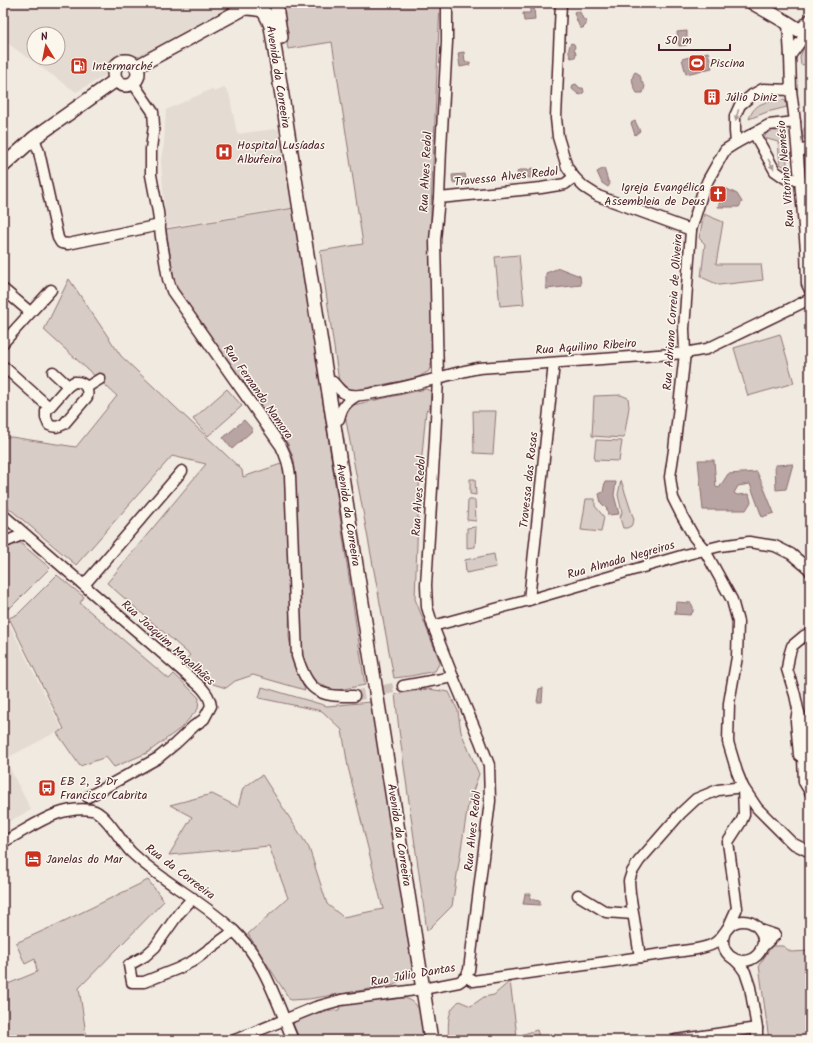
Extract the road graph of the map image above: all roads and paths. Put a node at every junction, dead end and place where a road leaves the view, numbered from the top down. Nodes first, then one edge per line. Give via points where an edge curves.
1 (277, 3) edge
2 (447, 3) edge
3 (561, 3) edge
4 (753, 3) edge
5 (249, 5) edge
6 (810, 19) edge
7 (788, 23) junction
8 (805, 33) edge
9 (790, 56) junction
10 (136, 67) junction
11 (116, 80) junction
12 (133, 83) junction
13 (791, 90) junction
14 (795, 122) junction
15 (754, 133) junction
16 (34, 138) junction
17 (736, 143) junction
18 (810, 148) edge
19 (798, 152) junction
20 (3, 166) edge
21 (574, 178) junction
22 (800, 180) junction
23 (438, 198) junction
24 (160, 225) junction
25 (691, 230) junction
26 (809, 287) edge
27 (3, 289) edge
28 (51, 290) dead end
29 (810, 299) edge
30 (790, 309) junction
31 (30, 312) junction
32 (3, 343) edge
33 (685, 353) junction
34 (554, 363) junction
35 (3, 366) edge
36 (53, 372) dead end
37 (438, 378) junction
38 (100, 379) dead end
39 (331, 384) junction
40 (68, 386) junction
41 (87, 387) junction
42 (343, 403) junction
43 (49, 406) junction
44 (182, 471) dead end
45 (3, 515) edge
46 (24, 534) junction
47 (3, 543) edge
48 (704, 549) junction
49 (810, 571) edge
50 (84, 586) junction
51 (529, 600) junction
52 (433, 626) junction
53 (810, 633) edge
54 (453, 677) junction
55 (403, 686) tunnel mouth
56 (354, 696) tunnel mouth
57 (744, 786) junction
58 (810, 792) edge
59 (88, 797) dead end
60 (4, 842) edge
61 (810, 852) edge
62 (578, 895) dead end
63 (193, 898) junction
64 (737, 908) junction
65 (633, 914) junction
66 (757, 927) junction
67 (726, 930) junction
68 (234, 931) junction
69 (697, 949) junction
70 (759, 952) junction
71 (640, 957) junction
72 (732, 958) junction
73 (466, 977) junction
74 (750, 987) junction
75 (426, 988) junction
76 (284, 1019) junction
77 (757, 1028) junction
78 (235, 1040) edge
79 (293, 1040) edge
80 (431, 1040) edge
81 (437, 1040) edge
82 (676, 1040) edge
83 (757, 1040) edge

1 - 39 main road, Avenida da Correeira
2 - 23 street, Rua Alves Redol via 448,42
3 - 21 street via 556,118 562,152
4 - 7 main road
5 - 10 main road
5 - 39 main road, Avenida da Correeira via 266,13 271,26 296,190
6 - 8 street
7 - 8 main road
7 - 9 street, Rua Vitorino Nemésio
8 - 9 street
9 - 13 street, Rua Vitorino Nemésio
10 - 11 main road via 130,62 118,65 115,72
10 - 12 main road via 138,74
11 - 12 main road via 126,85
11 - 16 main road
12 - 24 street, Rua Fernando Namora via 153,112 151,175
13 - 14 street, Rua Vitorino Nemésio
13 -> 17 street via 763,89 740,105 736,116
14 - 15 street, Rua Adriano Correia de Oliveira via 769,125
14 - 19 street, Rua Vitorino Nemésio
15 - 17 street, Rua Adriano Correia de Oliveira
15 -> 22 street via 775,171 785,178
16 - 20 main road
16 - 24 street via 61,243 68,244
17 - 25 street, Rua Adriano Correia de Oliveira via 725,150 708,180
18 - 19 street
19 - 22 street, Rua Vitorino Nemésio
21 - 23 street, Travessa Alves Redol via 565,184 547,187
21 - 25 street via 598,196
22 - 26 street, Rua Vitorino Nemésio
23 - 37 street, Rua Alves Redol via 435,240
24 - 56 street, Rua Fernando Namora via 172,291 286,456 290,476 297,656 302,671 310,686 324,694
25 - 33 street, Rua Adriano Correia de Oliveira via 684,329
26 - 30 street via 801,300
27 - 31 street
28 - 31 street
29 - 30 street, Rua Aquilino Ribeiro
30 - 33 street, Rua Aquilino Ribeiro via 707,349
31 - 32 street
33 - 34 street, Rua Aquilino Ribeiro
33 - 48 street, Rua Adriano Correia de Oliveira via 670,477 673,498 680,514
34 - 37 street, Rua Aquilino Ribeiro via 479,368
34 - 51 street, Travessa das Rosas
35 - 43 street
36 - 40 street
37 - 42 street, Rua Aquilino Ribeiro
37 - 52 street, Rua Alves Redol via 426,585 427,607
38 - 41 street
39 - 42 main road, Avenida da Correeira
39 - 42 street via 340,390
40 - 41 street via 80,382
40 - 43 street
41 - 43 street via 87,397 59,427 49,425 46,411
42 - 75 main road, Avenida da Correeira
44 - 50 street
45 - 46 street, Rua Joaquim Magalhães
46 - 47 street
46 - 50 street, Rua Joaquim Magalhães
48 - 49 street, Rua Almada Negreiros via 749,542 775,546 791,554
48 - 51 street, Rua Almada Negreiros
48 - 57 street, Rua Adriano Correia de Oliveira via 732,600 738,622 737,657 729,703 728,742
50 - 59 street, Rua Joaquim Magalhães via 201,688 208,695 212,706 204,719 158,758
51 - 52 street, Rua Almada Negreiros
52 - 54 street, Rua Alves Redol
53 - 58 street via 792,646 787,669 798,709 796,721 799,755 803,758 804,782
54 - 55 street
54 - 73 street, Rua Alves Redol via 489,765 490,784 470,962
57 - 61 street, Rua Adriano Correia de Oliveira via 757,808 792,843
57 - 64 street via 744,815 728,842
57 - 65 street via 718,790 696,800 639,861 629,881
60 - 63 street, Rua da Correeira via 54,814 76,809 95,810 147,867
62 - 65 street via 606,912
63 - 68 street, Rua da Correeira
63 - 68 street via 155,947 129,965 132,982 144,982 176,969 192,961
64 - 66 street
64 - 67 street
65 - 71 street
66 - 67 street via 740,921
66 - 70 street via 775,935
67 - 69 street, Rua Júlio Dantas via 720,940
67 - 72 street via 723,945
68 - 76 street, Rua da Correeira via 247,945 263,971
69 - 71 street, Rua Júlio Dantas
69 - 72 street, Rua Júlio Dantas via 718,950
70 - 72 street via 750,960
70 - 74 street via 749,973
71 - 73 street, Rua Júlio Dantas via 473,981
72 - 74 street via 745,972
73 - 75 street, Rua Júlio Dantas via 459,982
74 - 77 street
75 - 76 street, Rua Júlio Dantas via 341,1000
75 - 80 main road, Avenida da Correeira
75 - 81 main road, Avenida da Correeira
76 - 78 street, Rua Júlio Dantas
76 - 79 street, Rua da Correeira
77 - 82 street
77 - 83 street

